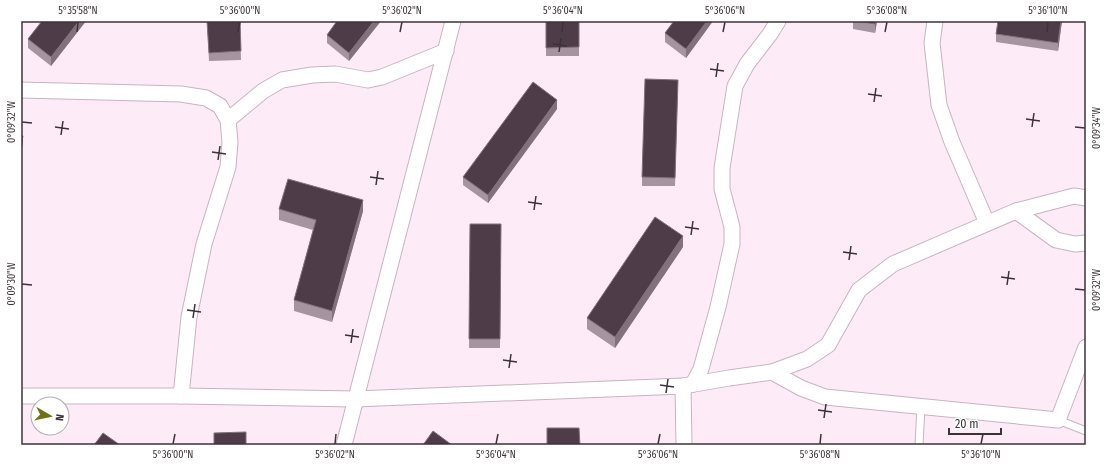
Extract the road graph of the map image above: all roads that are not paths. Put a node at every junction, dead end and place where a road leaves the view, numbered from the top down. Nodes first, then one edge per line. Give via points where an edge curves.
1 (453, 21) edge
2 (778, 21) edge
3 (935, 21) edge
4 (446, 51) junction
5 (21, 90) edge
6 (228, 120) junction
7 (1086, 198) edge
8 (1016, 211) junction
9 (987, 223) junction
10 (1086, 243) edge
11 (1086, 347) edge
12 (772, 372) junction
13 (688, 385) junction
14 (21, 396) edge
15 (181, 396) junction
16 (355, 399) junction
17 (921, 406) junction
18 (1058, 420) junction
19 (1086, 431) edge
20 (344, 445) edge
21 (684, 445) edge
22 (919, 445) edge

1 - 4 street
2 - 13 street via 747,64 735,86 722,168 722,189 732,227 732,244 701,369
3 - 9 street via 932,43 940,105 952,142
4 - 6 street via 382,77 368,80 335,74 282,80 263,91
4 - 16 street
5 - 6 street via 181,94 206,98 220,106
6 - 15 street via 228,168 204,244 190,317
7 - 8 street via 1074,196
8 - 9 street
8 - 10 street via 1056,240 1074,244
9 - 12 street via 893,264 859,290 828,345 807,359
11 - 18 street
12 - 13 street
12 - 17 street via 801,388 825,397
13 - 16 street
13 - 21 street
14 - 15 street
15 - 16 street
16 - 20 street
17 - 18 street
17 - 22 lane
18 - 19 lane

